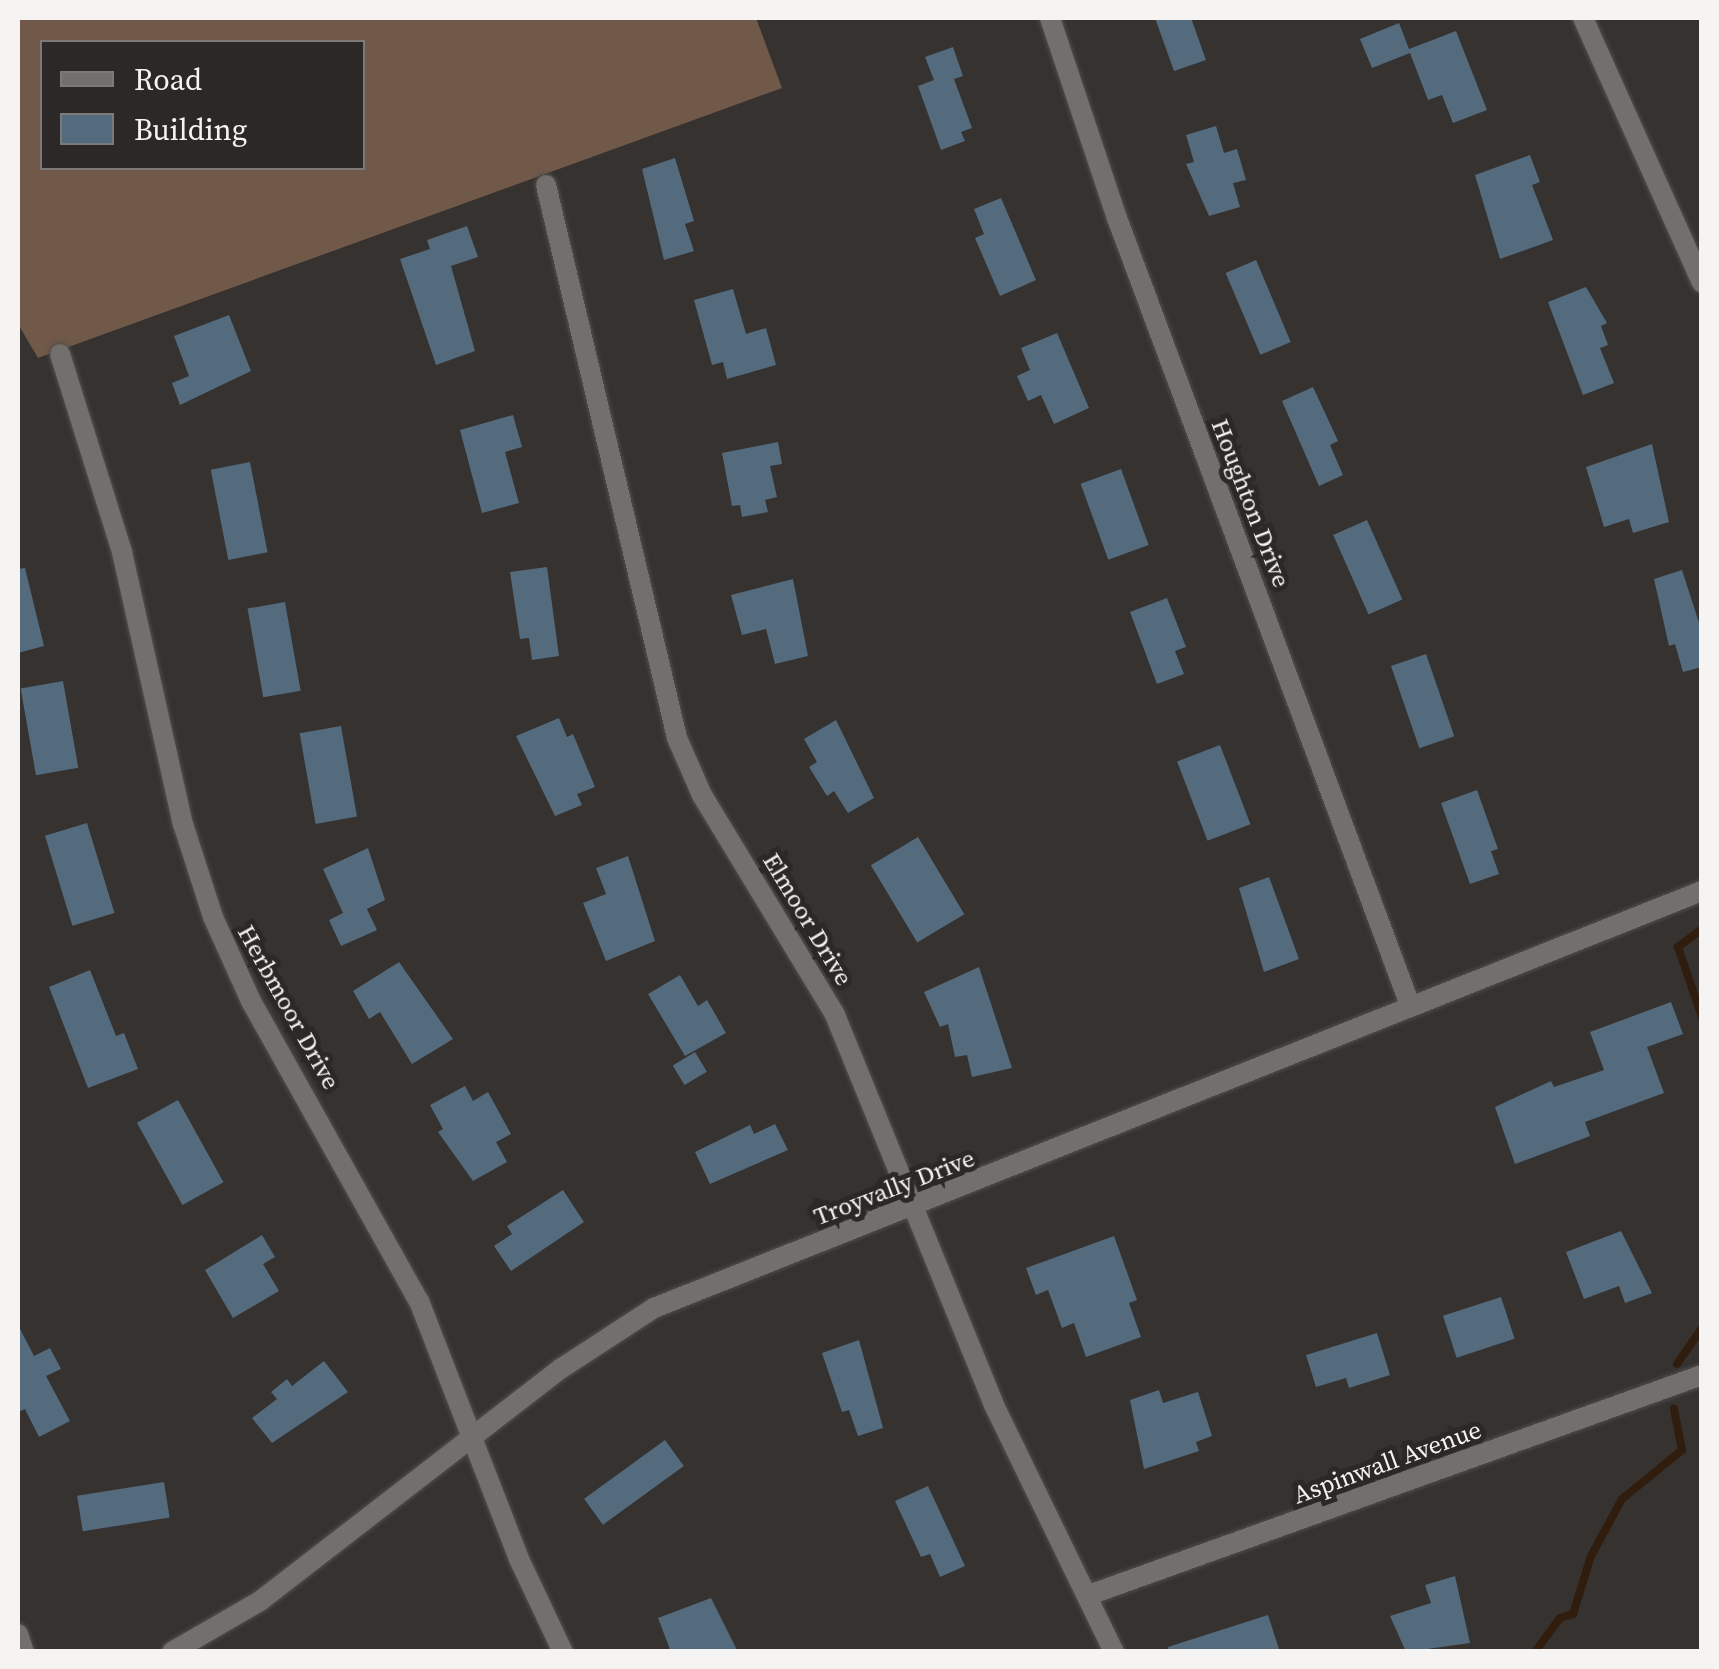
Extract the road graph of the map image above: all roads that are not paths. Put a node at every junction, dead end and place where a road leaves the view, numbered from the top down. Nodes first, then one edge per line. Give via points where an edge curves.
1 (1050, 18) edge
2 (1583, 18) edge
3 (546, 184) dead end
4 (1701, 280) edge
5 (60, 354) dead end
6 (1702, 891) edge
7 (1410, 1005) junction
8 (916, 1208) junction
9 (1702, 1376) edge
10 (473, 1436) junction
11 (1089, 1595) junction
12 (18, 1634) edge
13 (24, 1652) edge
14 (172, 1652) edge
15 (564, 1652) edge
16 (1114, 1652) edge

1 - 7 street, Houghton Drive via 1117,218
2 - 4 street
3 - 8 street, Elmoor Drive via 677,738 702,794 835,1015
5 - 10 street, Herbmoor Drive via 122,552 183,824 213,917 251,1000 386,1234
6 - 7 street, Troyvally Drive
7 - 8 street, Troyvally Drive
8 - 10 street, Troyvally Drive via 654,1308 608,1334
8 - 11 street, Elmoor Drive via 999,1416
9 - 11 street, Aspinwall Avenue
10 - 14 street, Troyvally Drive via 260,1601
10 - 15 street, Herbmoor Drive via 519,1559
11 - 16 street, Elmoor Drive
12 - 13 street

